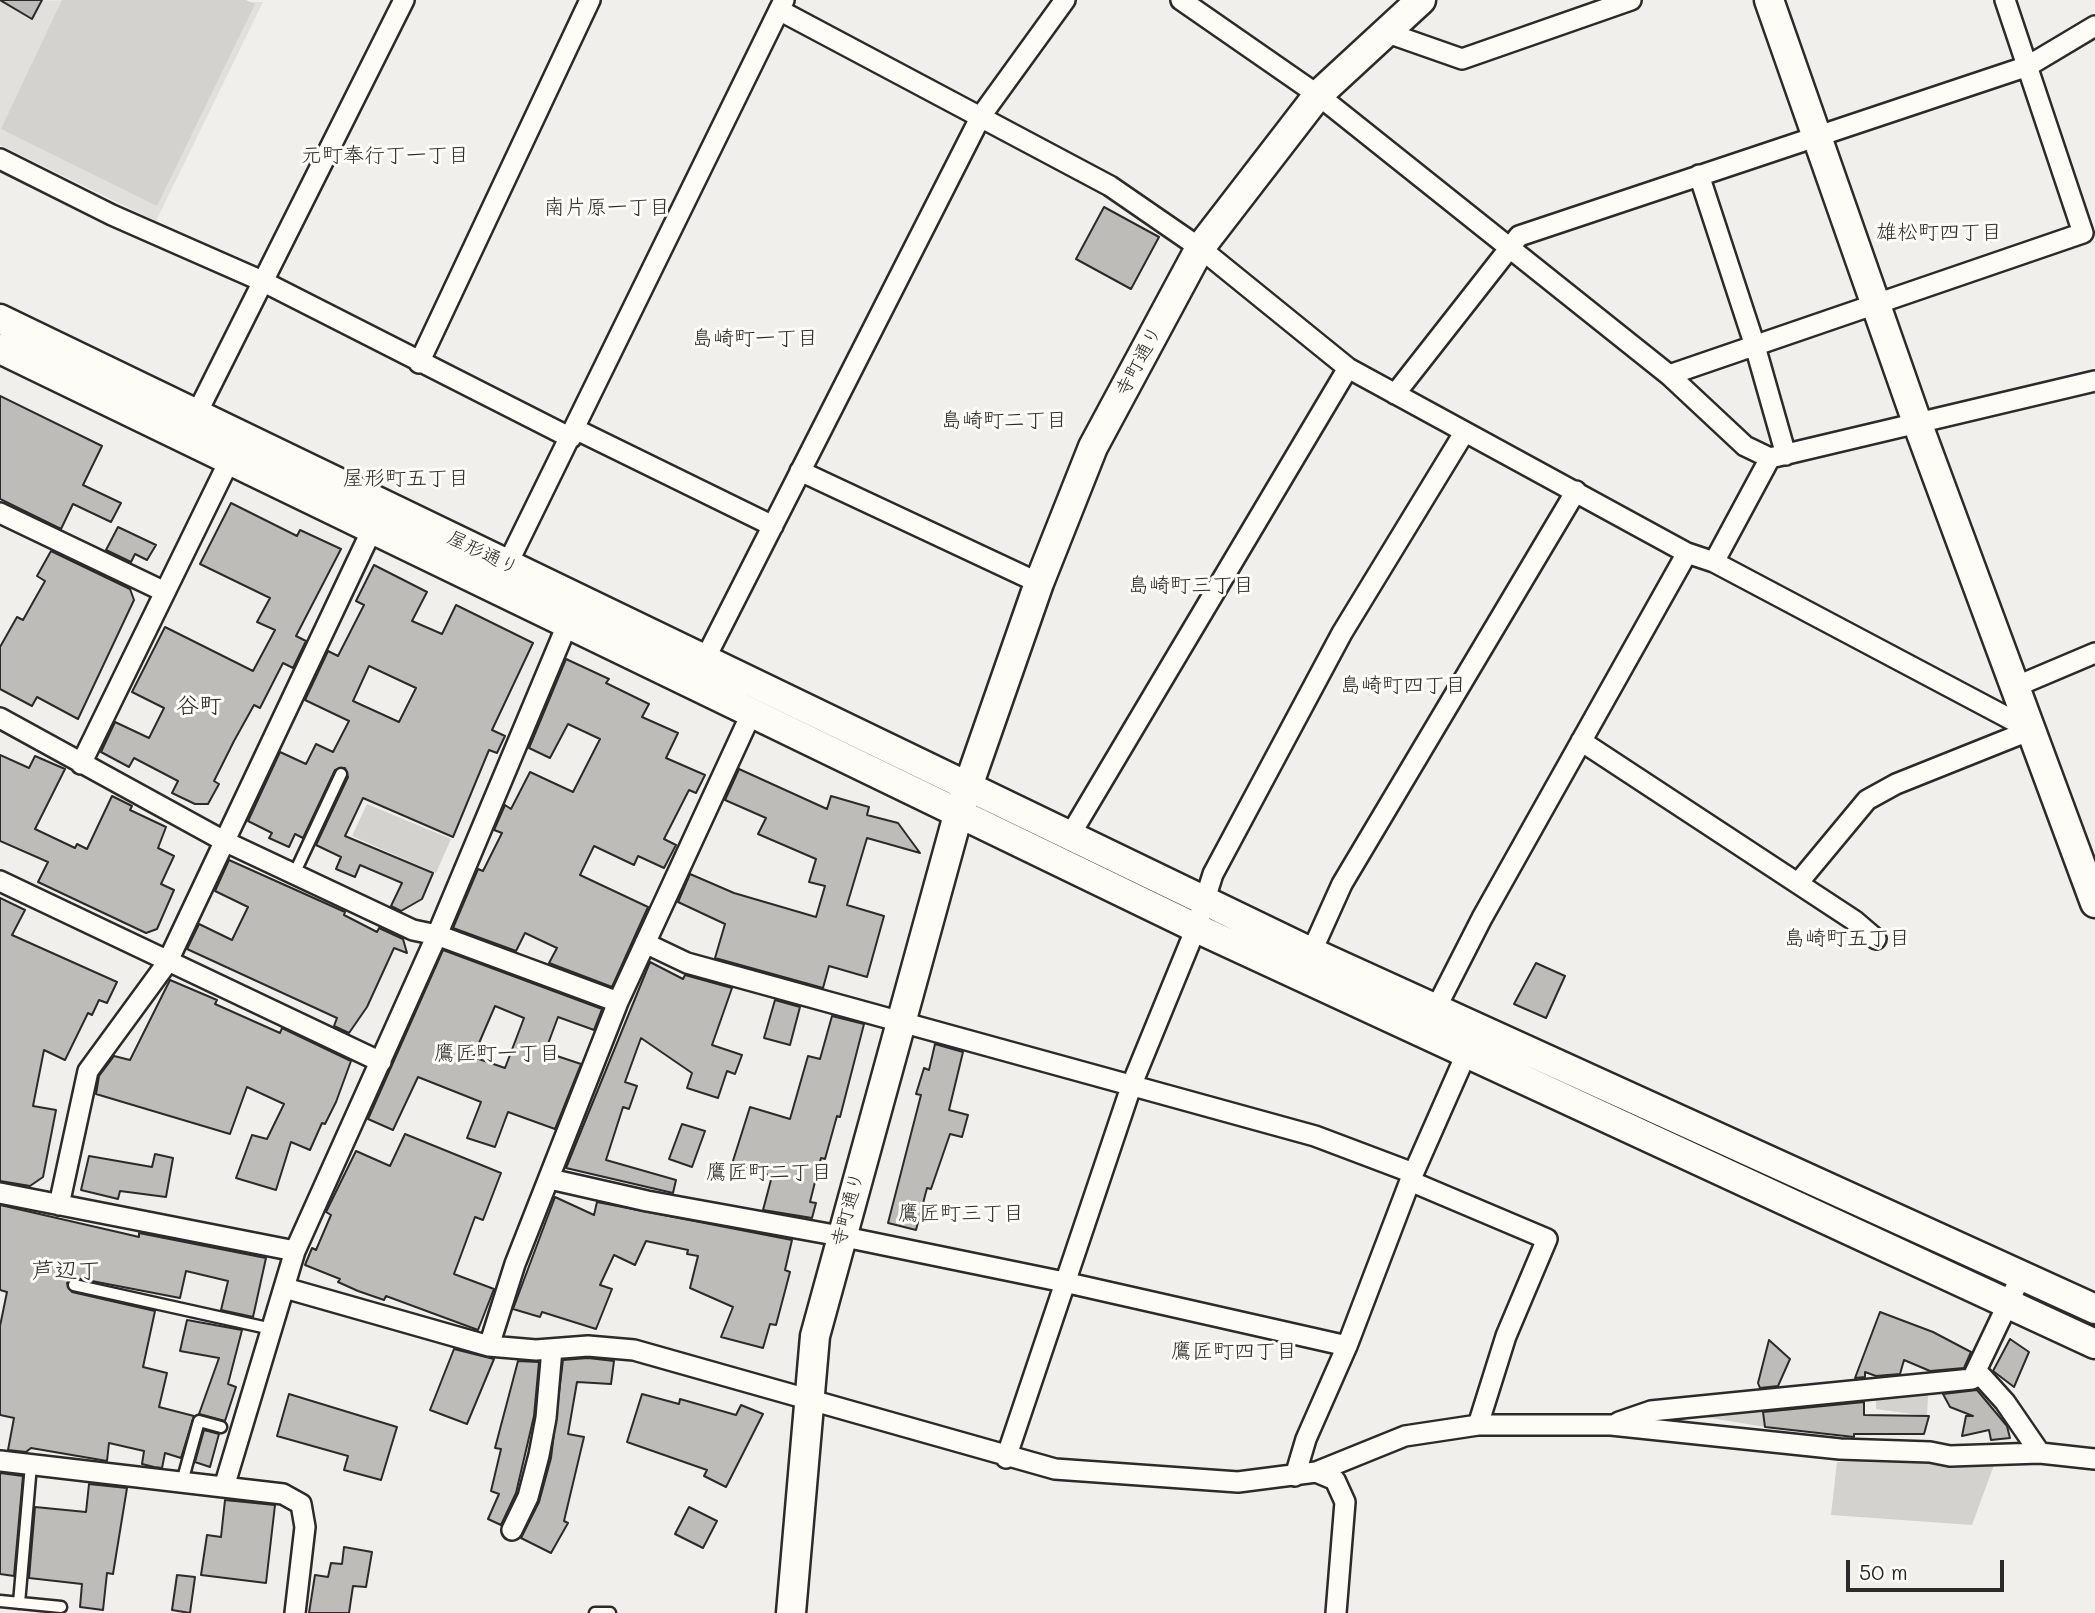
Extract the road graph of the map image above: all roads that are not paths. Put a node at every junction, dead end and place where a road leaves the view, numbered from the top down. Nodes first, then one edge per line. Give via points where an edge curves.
1 (404, 0) edge
2 (590, 0) edge
3 (1065, 0) edge
4 (1181, 0) edge
5 (1422, 0) edge
6 (1631, 0) edge
7 (1769, 0) edge
8 (2005, 0) edge
9 (781, 5) edge
10 (2095, 26) edge
11 (1385, 32) junction
12 (2028, 66) junction
13 (1318, 95) junction
14 (981, 116) junction
15 (1819, 134) junction
16 (0, 159) edge
17 (1699, 175) junction
18 (1200, 248) junction
19 (1509, 248) junction
20 (262, 281) junction
21 (1877, 303) junction
22 (0, 319) edge
23 (1755, 346) junction
24 (0, 349) edge
25 (419, 363) junction
26 (1348, 368) junction
27 (1668, 375) junction
28 (2095, 381) edge
29 (1395, 394) junction
30 (1918, 425) junction
31 (190, 426) junction
32 (573, 433) junction
33 (1464, 433) junction
34 (236, 448) junction
35 (1778, 456) junction
36 (800, 471) junction
37 (1576, 491) junction
38 (0, 513) edge
39 (378, 518) junction
40 (773, 526) junction
41 (1687, 553) junction
42 (1714, 562) junction
43 (500, 577) junction
44 (1039, 583) junction
45 (165, 593) junction
46 (567, 625) junction
47 (2095, 653) edge
48 (705, 661) junction
49 (2017, 686) junction
50 (751, 714) junction
51 (0, 718) edge
52 (2031, 730) junction
53 (1581, 741) junction
54 (80, 764) junction
55 (341, 774) dead end
56 (967, 788) junction
57 (958, 815) junction
58 (1069, 837) junction
59 (224, 841) junction
60 (295, 872) junction
61 (0, 881) edge
62 (1798, 883) junction
63 (1203, 901) junction
64 (2095, 903) edge
65 (1196, 928) junction
66 (437, 935) junction
67 (1876, 939) dead end
68 (645, 943) junction
69 (167, 963) junction
70 (1306, 965) junction
71 (618, 1002) junction
72 (900, 1022) junction
73 (1429, 1022) junction
74 (1471, 1041) junction
75 (381, 1062) junction
76 (1132, 1084) junction
77 (1412, 1177) junction
78 (550, 1179) junction
79 (0, 1194) edge
80 (59, 1205) junction
81 (840, 1236) junction
82 (295, 1251) junction
83 (2022, 1274) junction
84 (1063, 1282) junction
85 (74, 1285) dead end
86 (285, 1288) junction
87 (2008, 1305) junction
88 (2095, 1309) edge
89 (272, 1329) junction
90 (2095, 1343) edge
91 (489, 1346) junction
92 (1347, 1346) junction
93 (552, 1349) junction
94 (1977, 1371) junction
95 (808, 1400) junction
96 (1478, 1425) junction
97 (1611, 1425) junction
98 (221, 1427) dead end
99 (2040, 1453) junction
100 (1006, 1458) junction
101 (2095, 1459) edge
102 (0, 1461) edge
103 (32, 1465) junction
104 (1316, 1472) junction
105 (1295, 1476) junction
106 (182, 1482) junction
107 (224, 1488) junction
108 (512, 1530) dead end
109 (0, 1601) edge
110 (19, 1603) junction
111 (61, 1608) dead end
112 (295, 1613) edge
113 (595, 1613) edge
114 (610, 1613) edge
115 (791, 1613) edge
116 (1336, 1613) edge

1 - 20 street
2 - 25 street
3 - 14 street
4 - 13 street
5 - 11 street, 寺町通り
6 - 11 street via 1462,59
7 - 15 street
8 - 12 street
9 - 14 street
9 - 32 street
10 - 12 street
11 - 13 street, 寺町通り
12 - 15 street
12 - 21 street via 2083,233
13 - 18 street, 寺町通り
13 - 19 street
14 - 18 street via 1110,186
14 - 36 street
15 - 17 street
15 - 21 street
16 - 20 street
17 - 19 street via 1519,236
17 - 23 street
18 - 26 street
18 - 44 street, 寺町通り via 1093,447
19 - 27 street
19 - 29 street
20 - 25 street
20 - 31 street
21 - 23 street
21 - 30 street
22 - 31 street, 屋形通り
23 - 27 street
23 - 35 street
24 - 31 street, 屋形通り
25 - 32 street
26 - 29 street
26 - 58 street
27 - 35 street via 1745,446
28 - 30 street
29 - 33 street
30 - 35 street
30 - 49 street
31 - 34 street, 屋形通り
32 - 40 street
32 - 43 street
33 - 37 street
33 - 63 street via 1335,645
34 - 39 street, 屋形通り
34 - 45 street
35 - 42 street
36 - 40 street
36 - 44 street
37 - 41 street
37 - 70 street via 1342,884
38 - 45 street
39 - 43 street, 屋形通り
39 - 59 street
40 - 48 street
41 - 42 street
41 - 53 street
42 - 52 street
43 - 46 street, 屋形通り
43 - 48 street, 屋形通り
44 - 56 street, 寺町通り
45 - 54 street
46 - 50 street, 屋形通り
46 - 66 street
47 - 49 street
48 - 56 street, 屋形通り
49 - 52 street
50 - 57 street, 屋形通り
50 - 68 street
51 - 54 street
52 - 62 street via 1867,800
52 - 64 street
53 - 62 street
53 - 73 street
54 - 59 street
55 - 60 lane
56 - 57 street, 寺町通り
56 - 58 street, 屋形通り
57 - 65 street, 屋形通り
57 - 72 street, 寺町通り
58 - 63 street, 屋形通り
59 - 60 street
59 - 69 street
60 - 66 street via 413,930
61 - 69 street
62 - 67 street
63 - 65 street
63 - 70 street, 屋形通り
65 - 70 street, 屋形通り
65 - 76 street
66 - 71 street
66 - 75 street
68 - 71 street
68 - 72 street via 687,963
69 - 75 street
69 - 80 street via 88,1071
70 - 73 street
71 - 78 street
72 - 76 street
72 - 81 street, 寺町通り
73 - 74 street
74 - 77 street
74 - 83 street
74 - 87 street
75 - 82 street
76 - 77 street via 1315,1136
76 - 84 street
77 - 92 street
77 - 96 street via 1547,1239 1506,1336
78 - 81 street
78 - 91 street via 515,1264
79 - 80 street
80 - 82 street
81 - 84 street
81 - 95 street, 寺町通り via 815,1336
82 - 86 street
83 - 87 street
83 - 88 street
84 - 92 street
84 - 100 street
85 - 89 lane
86 - 89 street
86 - 91 street
87 - 90 street
87 - 94 street
89 - 107 street
91 - 93 street
92 - 105 street via 1306,1439
93 - 95 street via 634,1350
93 - 108 street via 539,1455 528,1497
94 - 97 street via 1972,1379 1651,1411
94 - 99 street
95 - 100 street
95 - 115 street, 寺町通り
96 - 97 street
96 - 104 street via 1405,1436
97 - 99 street via 1775,1444 1950,1456
98 - 106 lane via 199,1421
99 - 101 street
100 - 105 street via 1055,1469 1238,1482
102 - 103 street
103 - 106 street
103 - 110 lane
104 - 105 street
104 - 116 street via 1335,1480 1345,1502
106 - 107 street
107 - 112 street via 283,1494 301,1504 305,1527
109 - 110 lane
110 - 111 lane
113 - 114 lane

